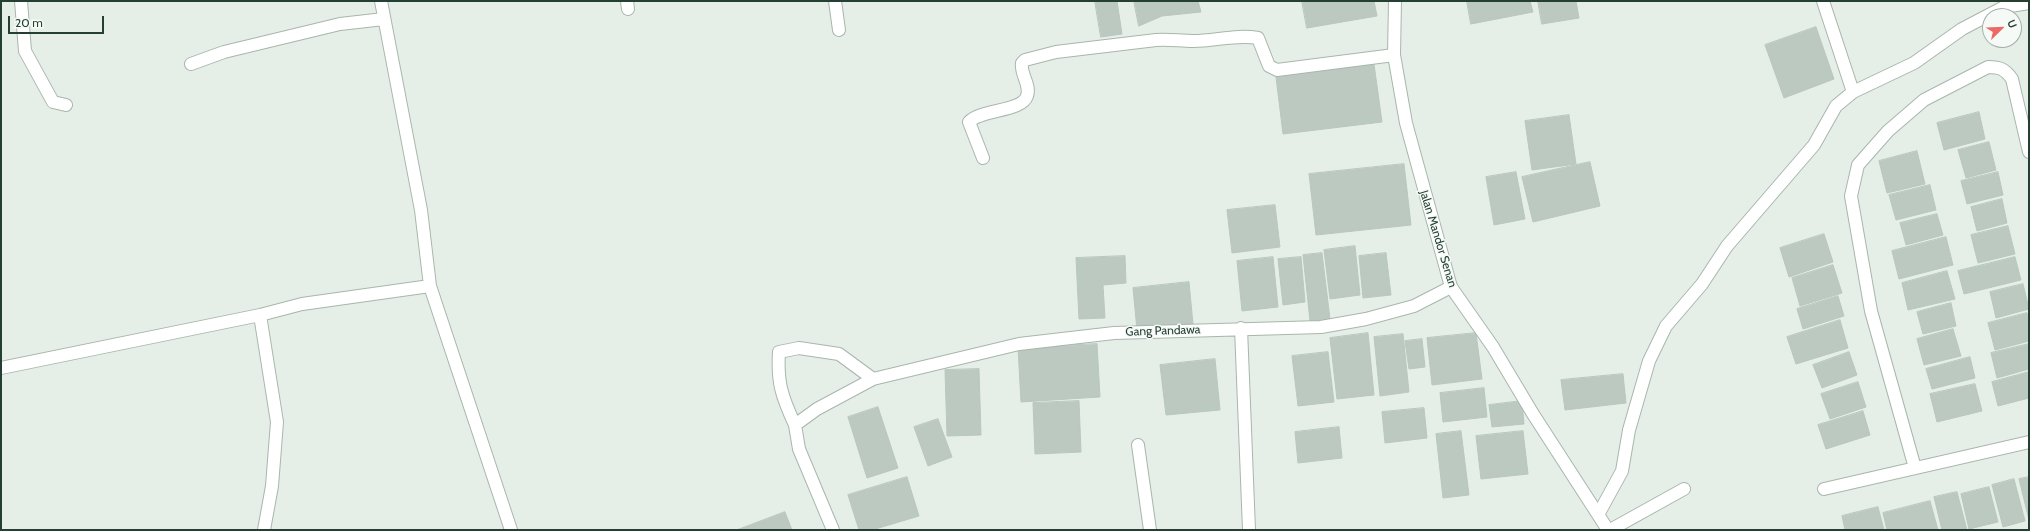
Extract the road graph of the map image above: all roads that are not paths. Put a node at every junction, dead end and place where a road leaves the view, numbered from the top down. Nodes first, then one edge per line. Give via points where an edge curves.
1 (21, 1) edge
2 (381, 1) edge
3 (835, 1) edge
4 (1395, 1) edge
5 (1823, 1) edge
6 (2029, 3) edge
7 (384, 18) junction
8 (839, 30) dead end
9 (1394, 56) junction
10 (191, 64) dead end
11 (1853, 92) junction
12 (66, 105) dead end
13 (2029, 152) edge
14 (983, 158) dead end
15 (430, 286) junction
16 (1451, 287) junction
17 (260, 315) junction
18 (1241, 328) junction
19 (1, 368) edge
20 (873, 379) junction
21 (795, 425) junction
22 (2029, 442) edge
23 (1138, 444) dead end
24 (1915, 468) junction
25 (1684, 489) dead end
26 (1824, 489) dead end
27 (1599, 513) junction
28 (264, 530) edge
29 (511, 530) edge
30 (833, 530) edge
31 (1150, 530) edge
32 (1249, 530) edge
33 (1609, 530) edge

1 - 12 street via 25,50 53,102
2 - 7 street
3 - 8 street
4 - 9 street, Jalan Mandor Senan
5 - 11 street
6 - 11 street via 2004,7 1962,29 1914,63
7 - 10 street via 340,24 224,52
7 - 15 street via 421,210
9 - 14 street via 1277,70 1269,66 1258,38 1247,36 1194,41 1156,40 1056,52 1022,63 1028,86 1024,101 1016,106 979,115 969,122
9 - 16 street, Jalan Mandor Senan via 1416,166 1431,210
11 - 27 street via 1836,106 1814,145 1727,246 1702,284 1666,326 1649,361 1629,430 1622,471
13 - 24 street via 2012,79 1999,67 1988,67 1924,100 1888,131 1858,165 1851,196 1871,311
15 - 17 street via 302,304
15 - 29 street
16 - 18 street, Gang Pandawa via 1414,306 1366,319 1321,327
16 - 27 street, Jalan Mandor Senan via 1493,347 1533,414
17 - 19 street
17 - 28 street via 278,422 272,486
18 - 20 street, Gang Pandawa via 1114,333 1019,344
18 - 32 street
20 - 21 street, Gang Pandawa via 817,409
20 - 21 street via 839,354 799,348 779,352 777,376 785,404
21 - 30 street via 799,449
22 - 24 street
23 - 31 street
24 - 26 street
25 - 33 street
27 - 33 street, Jalan Mandor Senan

